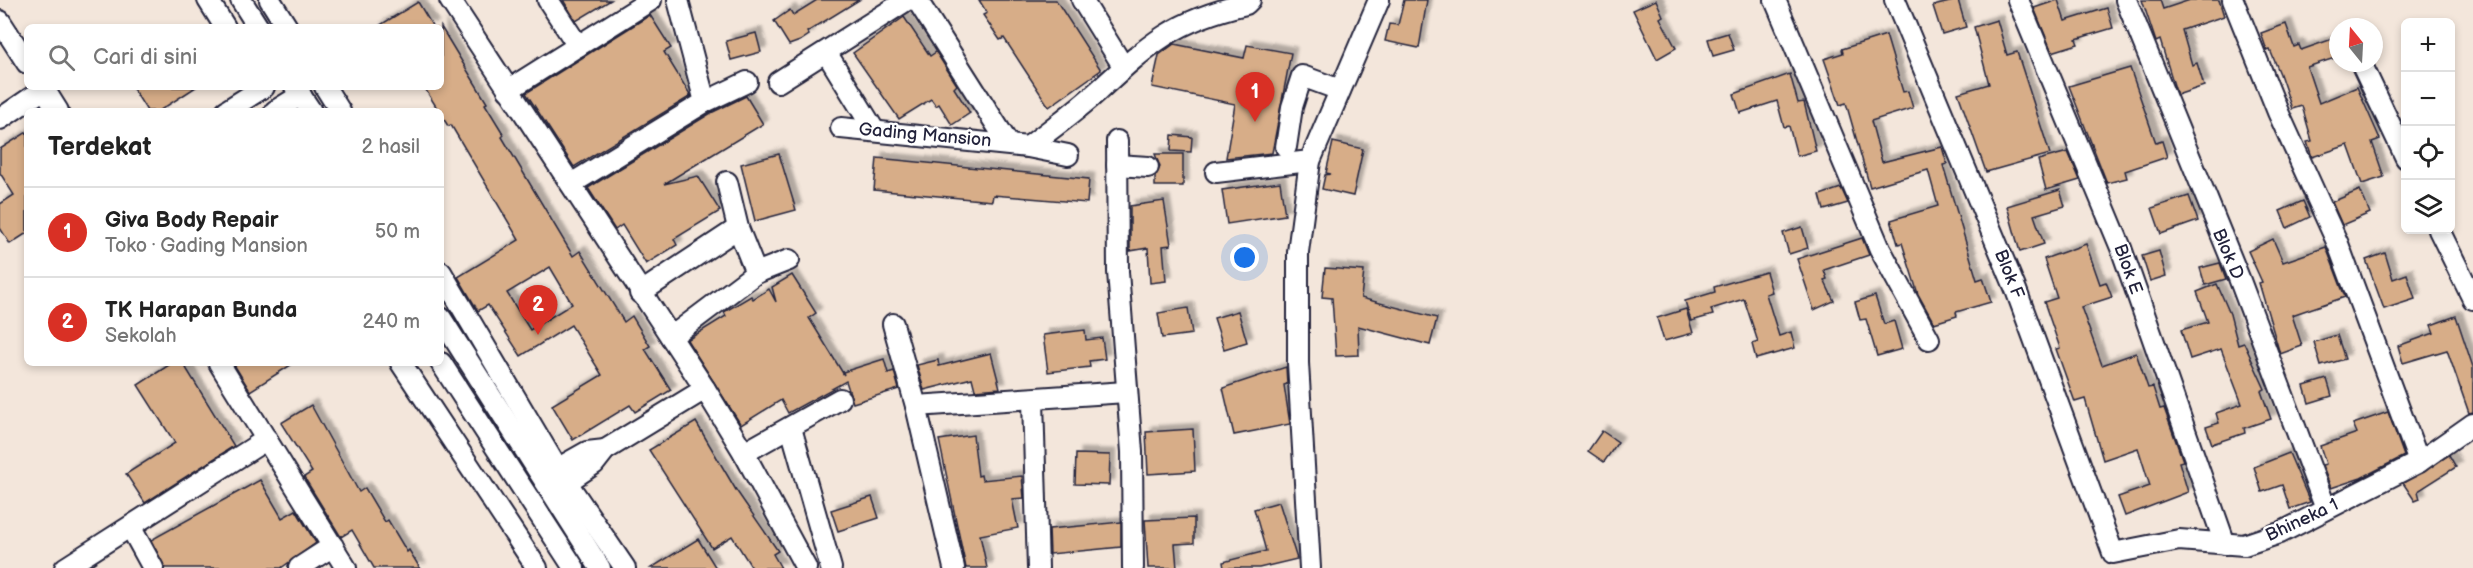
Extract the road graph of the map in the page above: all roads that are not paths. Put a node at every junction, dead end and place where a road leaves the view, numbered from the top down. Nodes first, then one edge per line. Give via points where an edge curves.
1 (208, 0) edge
2 (241, 0) edge
3 (270, 0) edge
4 (450, 0) edge
5 (548, 0) edge
6 (651, 0) edge
7 (678, 0) edge
8 (1082, 0) edge
9 (1250, 0) edge
10 (1379, 0) edge
11 (1775, 0) edge
12 (1895, 0) edge
13 (2018, 0) edge
14 (2126, 0) edge
15 (2233, 0) edge
16 (906, 1) edge
17 (1208, 6) edge
18 (0, 21) edge
19 (223, 24) edge
20 (256, 24) edge
21 (285, 24) edge
22 (578, 46) junction
23 (826, 52) junction
24 (24, 58) edge
25 (1123, 66) junction
26 (2365, 72) edge
27 (747, 82) dead end
28 (778, 82) dead end
29 (41, 90) edge
30 (45, 90) edge
31 (259, 90) edge
32 (265, 90) edge
33 (327, 90) edge
34 (508, 90) junction
35 (1340, 90) junction
36 (302, 98) edge
37 (705, 102) junction
38 (56, 108) edge
39 (232, 108) edge
40 (274, 108) edge
41 (282, 108) edge
42 (338, 108) edge
43 (0, 119) edge
44 (841, 128) dead end
45 (874, 130) junction
46 (1117, 141) dead end
47 (1008, 143) junction
48 (1028, 147) junction
49 (1286, 147) dead end
50 (2401, 148) edge
51 (1068, 155) dead end
52 (1310, 161) junction
53 (1117, 165) junction
54 (1148, 167) dead end
55 (1216, 172) dead end
56 (727, 182) dead end
57 (571, 184) junction
58 (738, 228) junction
59 (2441, 234) edge
60 (789, 260) dead end
61 (756, 273) junction
62 (444, 278) edge
63 (2472, 291) edge
64 (640, 293) junction
65 (444, 322) edge
66 (893, 324) dead end
67 (671, 337) junction
68 (1929, 339) dead end
69 (221, 366) edge
70 (403, 366) edge
71 (443, 366) edge
72 (705, 389) junction
73 (1126, 392) junction
74 (840, 399) dead end
75 (1033, 400) junction
76 (916, 406) junction
77 (2473, 424) edge
78 (791, 428) junction
79 (267, 439) junction
80 (744, 453) junction
81 (2419, 462) junction
82 (554, 480) junction
83 (529, 500) junction
84 (2326, 509) junction
85 (131, 528) junction
86 (2225, 544) junction
87 (333, 546) junction
88 (2113, 553) joint
89 (65, 568) edge
90 (153, 568) edge
91 (299, 568) edge
92 (346, 568) edge
93 (537, 568) edge
94 (574, 568) edge
95 (600, 568) edge
96 (625, 568) edge
97 (806, 568) edge
98 (831, 568) edge
99 (954, 568) edge
100 (1038, 568) edge
101 (1133, 568) edge
102 (1310, 568) edge

1 - 19 street
2 - 20 street
3 - 21 street
4 - 34 street
5 - 22 street
6 - 22 street
7 - 37 street
8 - 25 street
9 - 17 street via 1246,4
10 - 35 street
11 - 68 street via 1880,249
12 - 88 street, Blok F via 2016,290
13 - 86 street, Blok E via 2121,248
14 - 84 street, Blok D via 2239,278
15 - 81 street via 2338,244
16 - 23 street, Gading Mansion
16 - 47 street, Gading Mansion
17 - 25 street
18 - 24 street
22 - 34 street
23 - 28 street, Gading Mansion
23 - 45 street
25 - 48 street via 1074,112
26 - 50 street
27 - 37 street
29 - 43 street
30 - 38 street
31 - 39 street
32 - 40 street
33 - 42 street
34 - 57 street
35 - 49 street via 1302,76 1292,106
35 - 52 street
36 - 41 street
37 - 57 street
44 - 45 street, Gading Mansion
45 - 47 street, Gading Mansion
46 - 53 street
47 - 48 street, Gading Mansion
48 - 51 street, Gading Mansion
52 - 55 street
52 - 102 street via 1296,276
53 - 54 street
53 - 73 street via 1118,272
56 - 58 street
57 - 64 street
58 - 61 street
58 - 64 street
59 - 63 street
60 - 61 street
61 - 67 street
62 - 82 street
64 - 67 street
65 - 82 street
66 - 76 street
67 - 72 street
69 - 79 street
70 - 93 street
71 - 83 street
72 - 80 street
72 - 82 street via 605,450 594,464
73 - 75 street
73 - 101 street via 1132,452
74 - 78 street
75 - 76 street
75 - 100 street
76 - 99 street
77 - 81 street, Bhineka 1
78 - 80 street
78 - 98 street
79 - 85 street
79 - 87 street
80 - 97 street
81 - 84 street, Bhineka 1
82 - 83 street
82 - 95 street
82 - 96 street
83 - 94 street
84 - 86 street, Bhineka 1 via 2271,536 2244,545
85 - 89 street
85 - 90 street
86 - 88 street, Bhineka 1 via 2179,540
87 - 91 street
87 - 92 street

